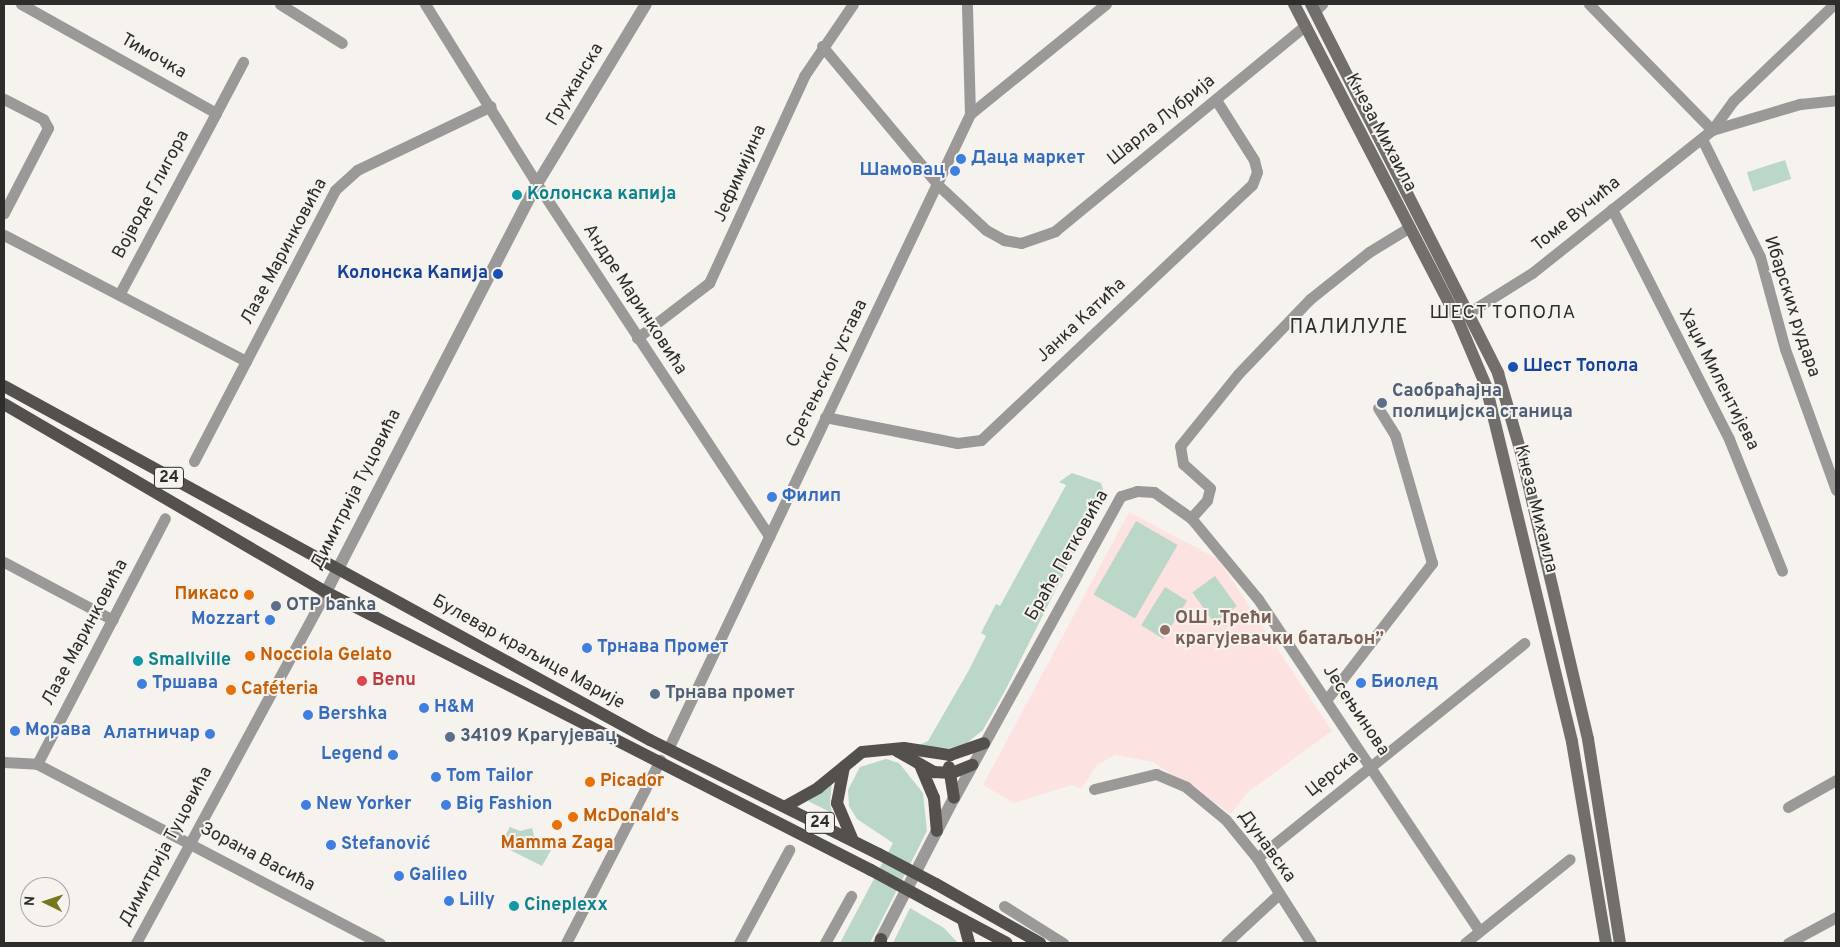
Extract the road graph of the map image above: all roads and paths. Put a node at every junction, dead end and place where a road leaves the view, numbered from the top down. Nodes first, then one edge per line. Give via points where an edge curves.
1 (21, 4) edge
2 (280, 4) edge
3 (425, 4) edge
4 (646, 4) edge
5 (853, 4) edge
6 (967, 4) edge
7 (1106, 4) edge
8 (1294, 4) edge
9 (1589, 4) edge
10 (1316, 6) edge
11 (1829, 6) edge
12 (1306, 26) junction
13 (342, 43) dead end
14 (822, 46) junction
15 (243, 62) dead end
16 (4, 99) edge
17 (1216, 100) junction
18 (1836, 100) edge
19 (1733, 101) junction
20 (490, 106) junction
21 (216, 113) junction
22 (970, 114) junction
23 (1748, 119) junction
24 (1712, 130) junction
25 (1702, 139) junction
26 (537, 184) junction
27 (939, 186) junction
28 (1612, 208) junction
29 (4, 213) edge
30 (1410, 227) junction
31 (4, 236) edge
32 (120, 294) junction
33 (1470, 313) junction
34 (1458, 320) junction
35 (637, 338) junction
36 (246, 362) junction
37 (4, 386) edge
38 (4, 404) edge
39 (1378, 408) dead end
40 (825, 417) junction
41 (194, 460) dead end
42 (1836, 490) edge
43 (165, 518) dead end
44 (1191, 518) junction
45 (769, 536) junction
46 (4, 562) edge
47 (334, 570) junction
48 (1782, 571) dead end
49 (326, 592) junction
50 (113, 620) junction
51 (1524, 643) dead end
52 (1327, 699) junction
53 (984, 743) junction
54 (668, 749) junction
55 (892, 749) junction
56 (926, 752) junction
57 (660, 760) junction
58 (847, 760) junction
59 (4, 762) edge
60 (37, 764) junction
61 (920, 765) junction
62 (972, 765) junction
63 (1371, 767) junction
64 (952, 773) junction
65 (1836, 780) edge
66 (1094, 789) dead end
67 (954, 798) junction
68 (786, 806) junction
69 (1788, 807) dead end
70 (937, 831) junction
71 (853, 840) junction
72 (189, 842) junction
73 (789, 850) dead end
74 (1257, 858) junction
75 (1570, 859) dead end
76 (1279, 894) junction
77 (851, 896) dead end
78 (1004, 906) dead end
79 (1836, 917) edge
80 (963, 920) junction
81 (1479, 931) junction
82 (743, 942) edge
83 (881, 942) edge
84 (136, 943) edge
85 (379, 943) edge
86 (566, 943) edge
87 (825, 943) edge
88 (969, 943) edge
89 (1007, 943) edge
90 (1040, 943) edge
91 (1063, 943) edge
92 (1226, 943) edge
93 (1311, 943) edge
94 (1465, 943) edge
95 (1606, 943) edge
96 (1620, 943) edge
97 (1788, 943) edge

1 - 21 street, Тимочка
2 - 13 street
3 - 20 street, Андре Маринковића
4 - 26 street, Гружанска
5 - 14 street, Јефимијина
6 - 22 street, Сретењског устава
7 - 22 street
8 - 12 main road, Кнеза Михаила
9 - 24 street
10 - 33 main road, Кнеза Михаила
11 - 19 street, Томе Вучића
12 - 17 street, Шарла Лубрија
12 - 30 main road, Кнеза Михаила
14 - 27 street, Шарла Лубрија
14 - 35 street, Јефимијина via 709,283
15 - 21 street
16 - 29 street via 43,119 48,128
17 - 27 street, Шарла Лубрија via 1042,238 1021,242 997,237
17 - 40 street, Јанка Катића via 1254,160 1257,172 1252,185 981,440 957,443
18 - 23 street, Томе Вучића via 1800,104
19 - 23 street via 1736,113
19 - 24 street, Томе Вучића
20 - 26 street, Андре Маринковића
20 - 36 street, Лазе Маринковића via 346,178 335,190
21 - 32 street, Војводе Глигора
22 - 27 street, Сретењског устава
23 - 24 street, Томе Вучића
24 - 25 street, Томе Вучића
25 - 28 street, Томе Вучића
25 - 42 street, Ибарских рудара via 1760,257 1785,350
26 - 35 street, Андре Маринковића
26 - 47 street, Димитрија Туцовића
27 - 40 street, Сретењског устава
28 - 33 street, Томе Вучића via 1532,273
28 - 48 street, Хаџи Милентијева via 1729,439
30 - 34 main road, Кнеза Михаила
30 - 44 street via 1369,252 1310,299 1238,374 1180,446 1180,460 1210,488 1207,500
31 - 32 street
32 - 36 street
33 - 34 street, Томе Вучића
33 - 96 main road, Кнеза Михаила via 1498,373 1520,449 1588,739
34 - 95 main road, Кнеза Михаила via 1486,386 1512,481 1572,742
35 - 45 street, Андре Маринковића
36 - 41 street, Лазе Маринковића
37 - 47 main road, Булевар краљице Марије / 24
38 - 49 main road, Булевар краљице Марије / 24
39 - 52 street via 1395,435 1432,563
40 - 45 street, Сретењског устава
43 - 50 street, Лазе Маринковића
44 - 52 street, Јесењинова via 1256,597
44 - 53 street, Браће Петковића via 1154,492 1137,491 1121,496
45 - 54 street, Сретењског устава
46 - 50 street
47 - 49 street, Димитрија Туцовића
47 - 54 main road, Булевар краљице Марије / 24
49 - 57 main road, Булевар краљице Марије / 24
49 - 72 street, Димитрија Туцовића
50 - 60 street, Лазе Маринковића
51 - 63 street, Церска
52 - 63 street, Јесењинова
53 - 56 main road via 959,754
53 - 62 street, Браће Петковића
54 - 68 main road, Булевар краљице Марије / 24
55 - 56 main road
55 - 58 main road via 870,750
55 - 61 main road
56 - 64 main road
57 - 80 main road, Булевар краљице Марије / 24, bridge
57 - 86 street
58 - 68 main road via 818,788
58 - 71 main road via 838,784 837,802
59 - 60 street
60 - 72 street, Зорана Васића
61 - 64 main road
61 - 70 main road via 934,798
62 - 64 main road
62 - 67 street, Браће Петковића
63 - 74 street, Церска
63 - 81 street, Јесењинова
64 - 67 main road
65 - 69 street
66 - 74 street, Дунавска via 1147,774 1166,776 1226,820
67 - 70 street, Браће Петковића
68 - 71 main road, Булевар краљице Марије / 24
70 - 83 street, Браће Петковића
71 - 90 main road, Булевар краљице Марије / 24, bridge
72 - 84 street, Димитрија Туцовића
72 - 85 street, Зорана Васића
73 - 82 street
74 - 76 street, Дунавска
75 - 81 street
76 - 92 street
76 - 93 street, Дунавска
77 - 87 street
78 - 91 street
79 - 97 street
80 - 88 main road
80 - 89 main road, Булевар краљице Марије / 24
81 - 94 street

